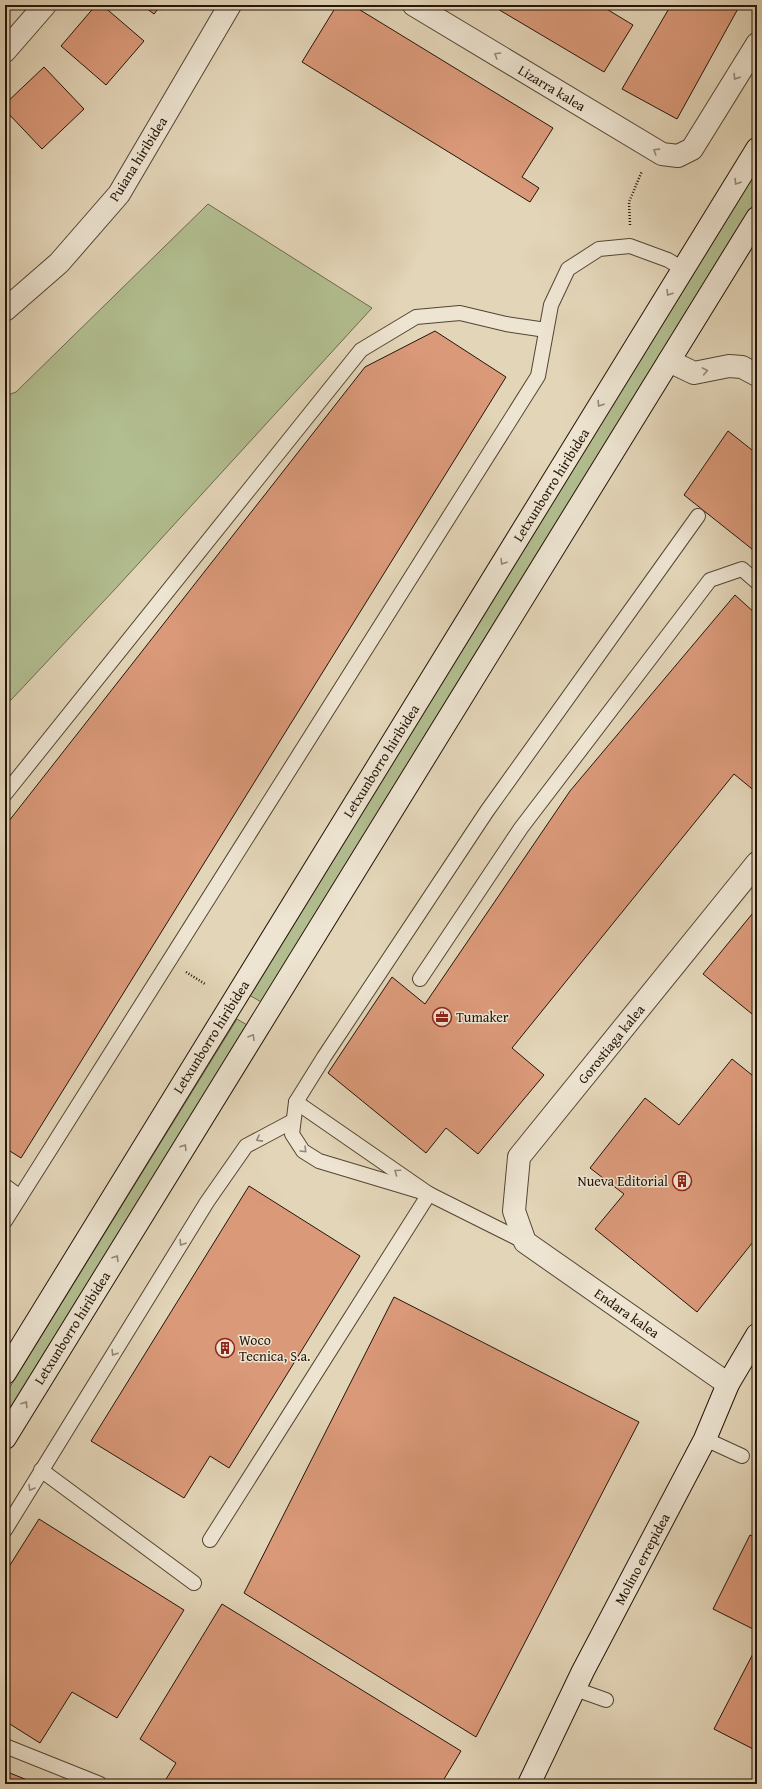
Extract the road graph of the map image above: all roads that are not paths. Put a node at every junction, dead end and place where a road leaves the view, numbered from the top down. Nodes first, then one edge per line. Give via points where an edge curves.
1 (45, 5) edge
2 (230, 5) edge
3 (414, 5) edge
4 (757, 44) edge
5 (5, 51) edge
6 (757, 149) edge
7 (757, 218) edge
8 (683, 269) junction
9 (5, 310) edge
10 (546, 330) junction
11 (669, 361) junction
12 (757, 375) edge
13 (698, 516) dead end
14 (757, 582) edge
15 (5, 794) edge
16 (757, 863) edge
17 (420, 979) dead end
18 (296, 1102) junction
19 (293, 1121) junction
20 (5, 1186) edge
21 (429, 1194) junction
22 (20, 1197) junction
23 (5, 1221) edge
24 (525, 1242) junction
25 (757, 1335) edge
26 (5, 1373) edge
27 (728, 1384) junction
28 (5, 1438) edge
29 (705, 1439) junction
30 (742, 1456) dead end
31 (41, 1470) junction
32 (5, 1530) edge
33 (210, 1540) dead end
34 (194, 1583) dead end
35 (575, 1689) junction
36 (606, 1700) dead end
37 (5, 1746) edge
38 (100, 1784) edge
39 (529, 1784) edge

1 - 5 main road
2 - 9 main road, Puiana hiribidea via 119,194 59,263
4 -> 3 main road, Lizarra kalea via 692,149 678,156 662,154
6 -> 8 main road, Letxunborro hiribidea
7 - 11 main road, Letxunborro hiribidea
8 - 10 lane via 668,260 630,246 599,249 568,269 551,305
8 -> 26 main road, Letxunborro hiribidea
10 - 15 lane via 460,313 416,317 361,350
10 - 22 lane via 538,376
11 -> 12 main road via 694,373 729,366 742,367
28 -> 11 main road, Letxunborro hiribidea
13 - 18 lane via 487,811
14 - 17 lane via 742,569 710,580 521,828
16 - 24 main road, Gorostiaga kalea via 519,1157 514,1211
18 - 19 lane
21 -> 18 lane
19 -> 21 lane via 292,1134 303,1152 319,1161
19 -> 31 lane via 246,1146 207,1202
20 - 22 lane
21 - 24 lane
21 - 33 lane
22 - 23 lane
24 - 27 main road, Endara kalea
25 - 27 main road, Molino errepidea
27 - 29 main road, Molino errepidea
29 - 30 lane
29 - 35 main road, Molino errepidea
31 -> 32 lane
31 - 34 lane
35 - 36 lane
35 - 39 main road, Molino errepidea
37 - 38 lane

